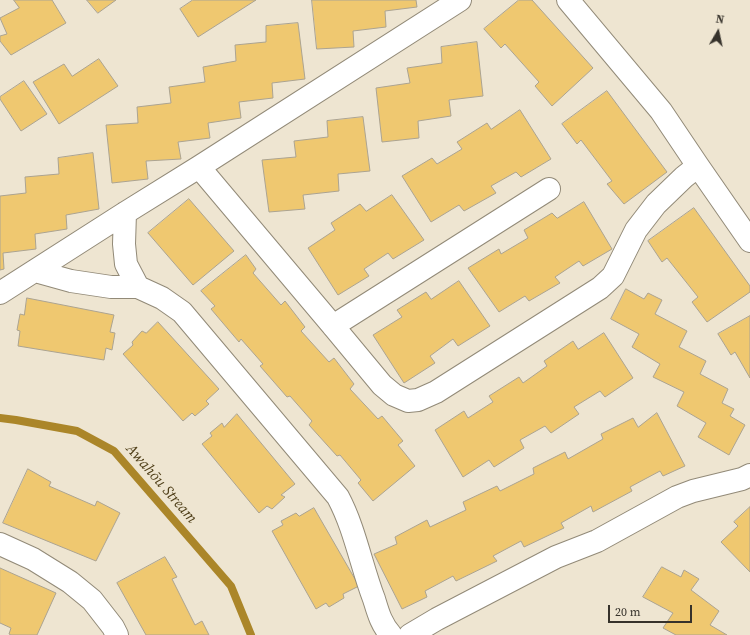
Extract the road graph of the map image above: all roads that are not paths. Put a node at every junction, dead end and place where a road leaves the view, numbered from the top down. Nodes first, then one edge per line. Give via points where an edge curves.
1 (460, 0) edge
2 (568, 0) edge
3 (698, 166) junction
4 (199, 167) junction
5 (549, 189) dead end
6 (125, 212) junction
7 (750, 241) edge
8 (35, 271) junction
9 (138, 287) junction
10 (0, 293) edge
11 (334, 326) junction
12 (750, 475) edge
13 (0, 544) edge
14 (117, 635) edge
15 (390, 635) edge
16 (410, 635) edge

1 - 4 street
2 - 3 street via 661,111
3 - 7 street
3 - 11 street via 656,204 636,230 613,276 600,288 436,392 418,400 408,401 394,395 382,385
4 - 6 street
4 - 11 street
5 - 11 street
6 - 8 street
6 - 9 street via 126,264
8 - 9 street via 71,281 111,287
8 - 10 street
9 - 15 street via 162,298 182,312 338,497 350,523 384,627
12 - 16 street via 677,497 597,541 556,557
13 - 14 street via 33,558 70,582 92,600

